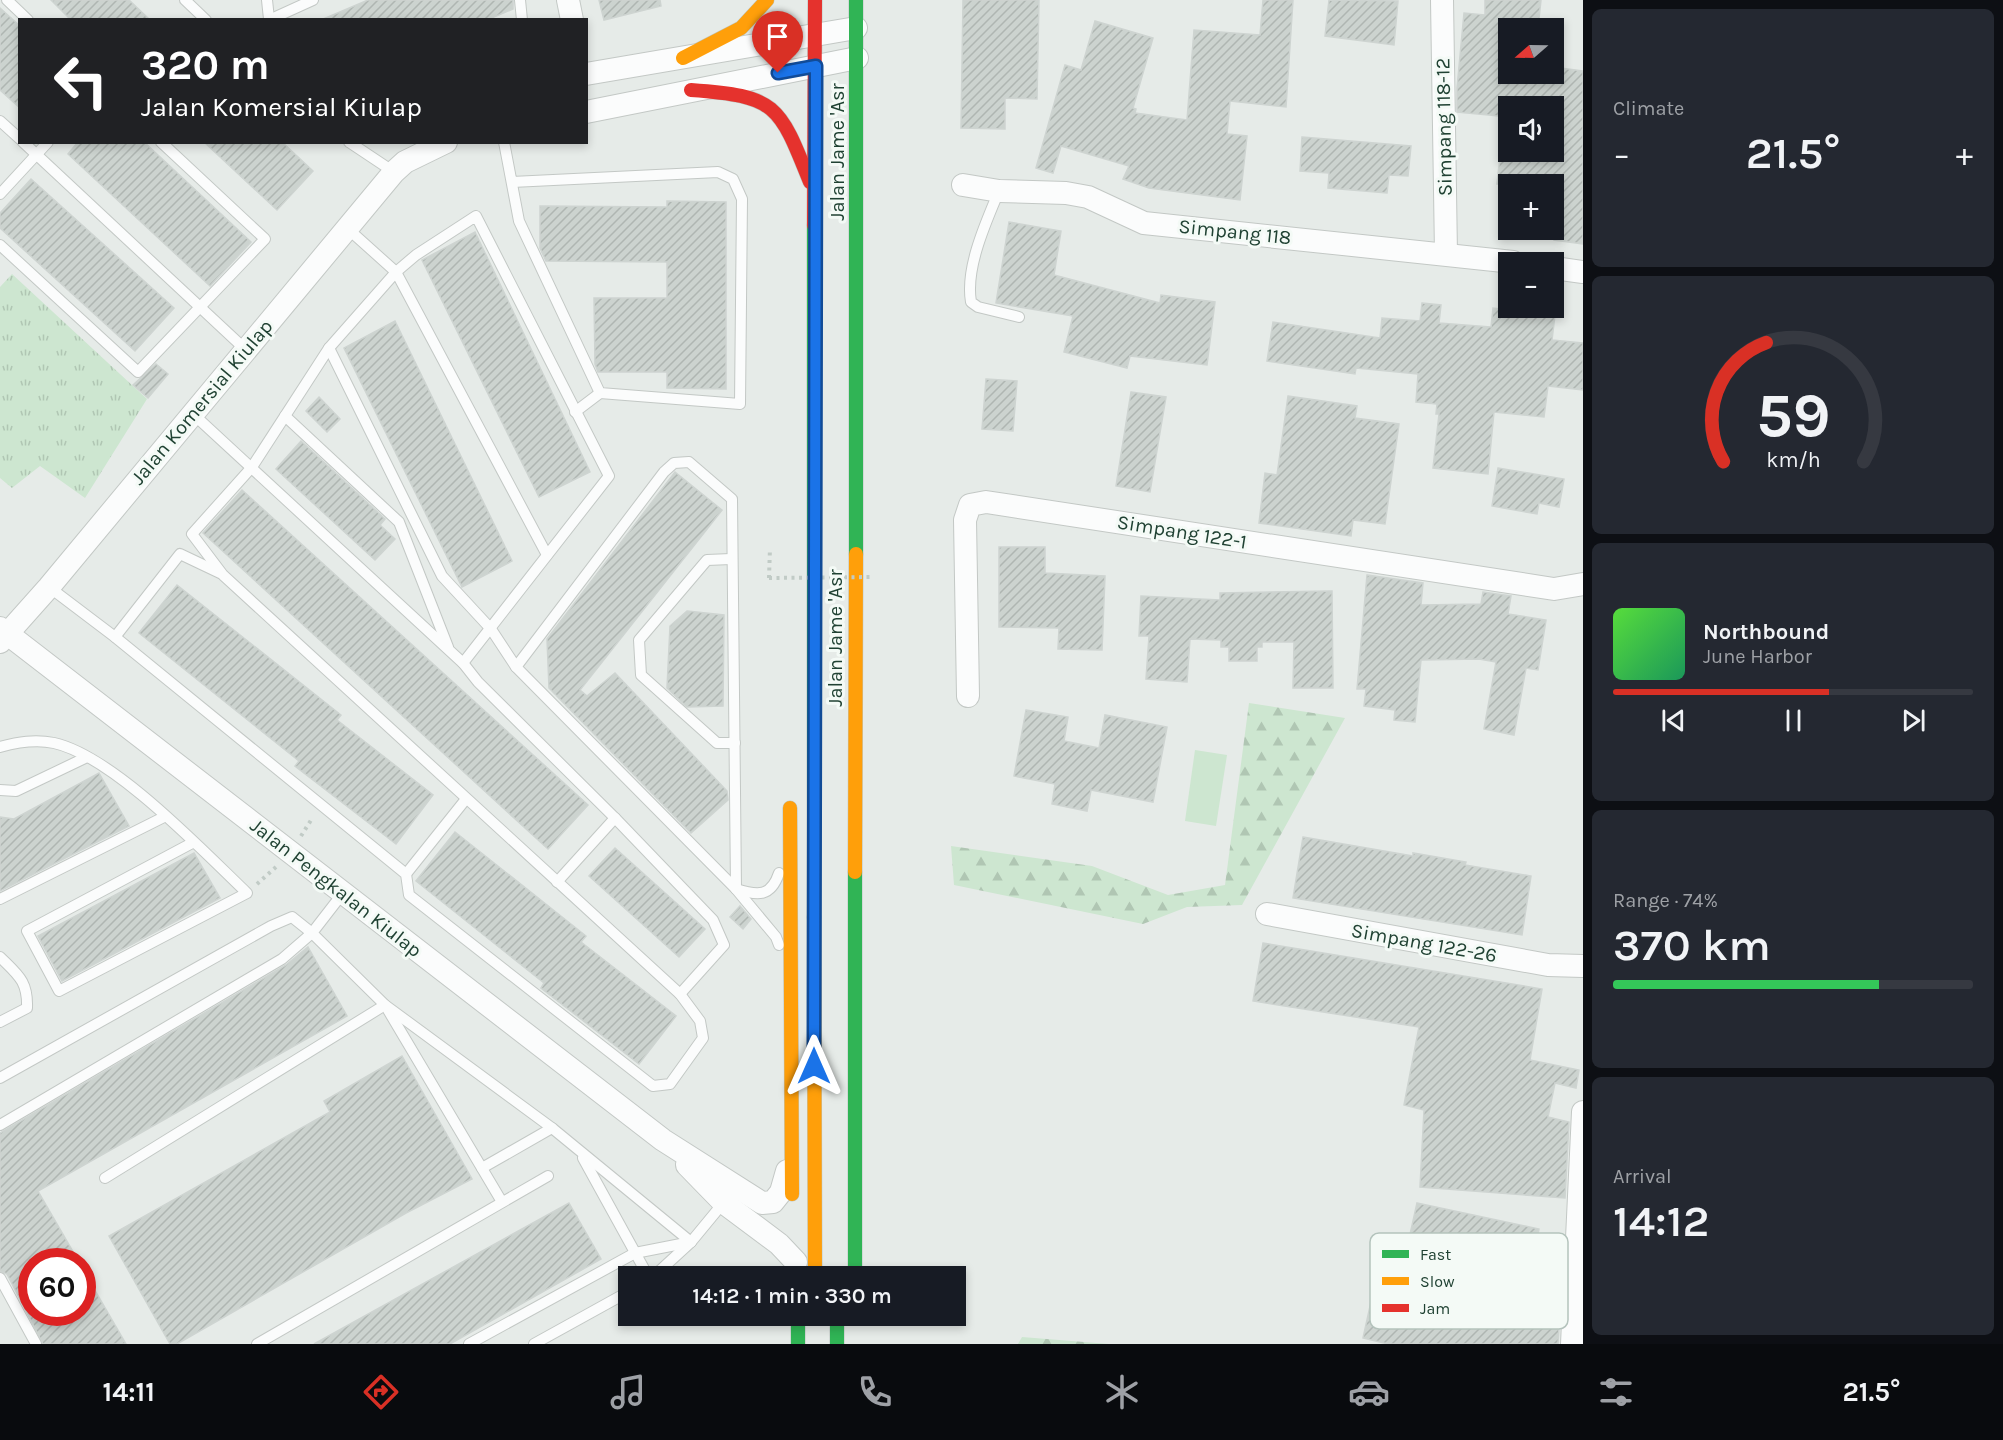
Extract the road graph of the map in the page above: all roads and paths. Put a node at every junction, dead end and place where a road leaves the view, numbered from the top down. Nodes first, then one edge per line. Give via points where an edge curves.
1 (7, 0) edge
2 (185, 0) edge
3 (267, 0) edge
4 (313, 0) edge
5 (520, 0) edge
6 (568, 0) edge
7 (767, 0) edge
8 (815, 0) edge
9 (856, 0) edge
10 (1442, 0) edge
11 (26, 18) edge
12 (204, 18) edge
13 (268, 18) edge
14 (270, 18) edge
15 (522, 18) edge
16 (572, 18) edge
17 (856, 28) junction
18 (815, 35) junction
19 (683, 58) junction
20 (857, 58) junction
21 (816, 66) junction
22 (588, 74) edge
23 (691, 90) junction
24 (589, 112) edge
25 (0, 121) edge
26 (18, 137) edge
27 (25, 144) edge
28 (46, 144) edge
29 (163, 144) edge
30 (355, 144) edge
31 (441, 144) edge
32 (504, 144) edge
33 (37, 155) junction
34 (404, 159) edge
35 (512, 182) junction
36 (963, 185) dead end
37 (815, 191) junction
38 (999, 191) junction
39 (0, 194) edge
40 (346, 228) junction
41 (0, 245) edge
42 (1446, 254) junction
43 (1498, 260) edge
44 (1564, 269) edge
45 (396, 272) junction
46 (1583, 272) edge
47 (200, 307) junction
48 (1019, 317) dead end
49 (329, 348) junction
50 (246, 350) junction
51 (600, 393) junction
52 (575, 412) junction
53 (192, 413) junction
54 (285, 416) junction
55 (814, 423) junction
56 (252, 467) junction
57 (770, 548) dead end
58 (546, 555) junction
59 (731, 559) junction
60 (800, 571) dead end
61 (223, 575) junction
62 (873, 577) dead end
63 (1583, 584) edge
64 (49, 587) junction
65 (491, 629) junction
66 (3, 635) edge
67 (115, 637) junction
68 (449, 650) junction
69 (463, 663) junction
70 (516, 668) junction
71 (968, 696) dead end
72 (735, 743) junction
73 (0, 747) edge
74 (87, 757) junction
75 (0, 790) edge
76 (790, 790) dead end
77 (466, 799) junction
78 (164, 817) junction
79 (615, 818) junction
80 (790, 824) junction
81 (194, 842) junction
82 (406, 874) junction
83 (557, 882) junction
84 (736, 889) junction
85 (343, 893) junction
86 (0, 899) edge
87 (1266, 914) dead end
88 (312, 933) junction
89 (0, 957) edge
90 (1583, 966) edge
91 (789, 977) junction
92 (680, 994) junction
93 (385, 1005) junction
94 (0, 1022) edge
95 (0, 1078) edge
96 (1583, 1112) edge
97 (0, 1125) edge
98 (552, 1128) junction
99 (663, 1140) junction
100 (791, 1152) junction
101 (580, 1153) junction
102 (482, 1168) junction
103 (548, 1176) dead end
104 (723, 1177) junction
105 (105, 1178) dead end
106 (502, 1202) junction
107 (724, 1203) junction
108 (855, 1203) junction
109 (793, 1213) dead end
110 (794, 1234) dead end
111 (691, 1242) junction
112 (634, 1253) junction
113 (841, 1256) dead end
114 (642, 1266) edge
115 (665, 1266) edge
116 (795, 1266) edge
117 (797, 1266) edge
118 (815, 1266) edge
119 (855, 1266) edge
120 (0, 1278) edge
121 (618, 1298) edge
122 (798, 1326) edge
123 (837, 1326) edge
124 (36, 1344) edge
125 (256, 1344) edge
126 (469, 1344) edge
127 (534, 1344) edge
128 (798, 1344) edge
129 (837, 1344) edge
130 (1572, 1344) edge

1 - 11 lane
2 - 12 lane
3 - 13 lane
4 - 14 lane
5 - 15 lane
6 - 16 street
7 - 19 main road via 761,12 737,31
8 - 18 main road, Jalan Jame 'Asr
9 - 17 main road, Jalan Jame 'Asr
10 - 42 street, Simpang 118-12
17 - 18 street
17 - 20 main road, Jalan Jame 'Asr
18 - 19 street
18 - 21 main road, Jalan Jame 'Asr
19 - 22 street
20 - 21 street
20 - 108 main road, Jalan Jame 'Asr
21 - 23 street
21 - 37 main road, Jalan Jame 'Asr
23 - 24 street
23 - 37 main road via 763,102 781,120
25 - 26 lane
27 - 33 lane
28 - 33 lane
29 - 47 lane via 265,239
30 - 34 lane
31 - 34 street, Jalan Komersial Kiulap
32 - 35 lane
33 - 39 lane
33 - 47 lane
34 - 40 street, Jalan Komersial Kiulap
35 - 51 lane via 519,221
35 - 51 lane via 718,172 733,179 742,200 740,404
36 - 38 street, Simpang 118
37 - 55 main road, Jalan Jame 'Asr
38 - 42 street, Simpang 118 via 1088,197 1144,223
38 - 48 lane via 981,232 969,290 971,302 978,308
40 - 45 lane
40 - 50 street, Jalan Komersial Kiulap
41 - 47 lane via 138,372
42 - 43 street, Simpang 118
44 - 46 street
45 - 49 lane
45 - 52 lane via 476,216
45 - 58 lane
47 - 50 lane
49 - 54 lane
49 - 65 lane via 442,576
50 - 53 street, Jalan Komersial Kiulap
51 - 52 lane
52 - 58 lane via 609,476
53 - 56 lane
53 - 64 street, Jalan Komersial Kiulap
54 - 56 lane
54 - 68 lane via 399,522
55 - 60 main road
55 - 118 main road, Jalan Jame 'Asr
56 - 61 lane via 192,534
56 - 68 lane
57 - 62 path, bridge via 769,578
58 - 65 lane
59 - 70 lane via 732,500 689,462 674,463
59 - 72 lane
59 - 72 lane via 707,560 639,640 641,675 717,743
61 - 67 lane via 180,554
61 - 77 lane
63 - 71 street, Simpang 122-1 via 1554,588 986,502 970,505 965,520
64 - 66 street, Jalan Komersial Kiulap
64 - 67 lane
65 - 69 lane
65 - 70 lane
66 - 85 street, Jalan Pengkalan Kiulap
67 - 82 lane
68 - 69 lane
69 - 79 lane
70 - 84 lane
72 - 84 lane
73 - 74 lane via 39,740 57,743
74 - 75 lane via 16,791
74 - 78 lane via 113,771
76 - 80 main road
77 - 82 lane
77 - 83 lane
78 - 81 lane
78 - 86 lane
79 - 83 lane
79 - 92 lane via 713,920 724,945
80 - 84 lane via 780,870 771,890 756,895
80 - 91 main road
81 - 81 lane via 247,893 59,991 27,930
82 - 92 lane via 409,895 653,1086 670,1084 703,1038 700,1021
83 - 92 lane
84 - 91 lane via 776,937
85 - 88 lane
85 - 99 street, Jalan Pengkalan Kiulap
87 - 90 street, Simpang 122-26 via 1548,965
88 - 93 lane
88 - 95 lane via 292,917 271,926
88 - 97 lane via 282,959
89 - 94 lane via 21,977 28,992 27,1008
91 - 100 main road
93 - 98 lane
93 - 102 lane
93 - 105 lane
96 - 130 street
98 - 101 lane
98 - 102 lane
99 - 104 street
99 - 107 street
100 - 104 street via 785,1181 773,1202 762,1203 750,1197
100 - 109 main road
101 - 111 lane
101 - 112 lane
102 - 106 lane
103 - 106 lane
104 - 107 lane
106 - 125 lane
107 - 111 lane
107 - 116 street via 779,1244
108 - 113 main road
108 - 119 main road, Jalan Jame 'Asr
110 - 117 main road
111 - 112 lane
111 - 115 lane
112 - 114 lane
112 - 126 lane
120 - 124 lane
121 - 127 lane
122 - 128 main road
123 - 129 main road

